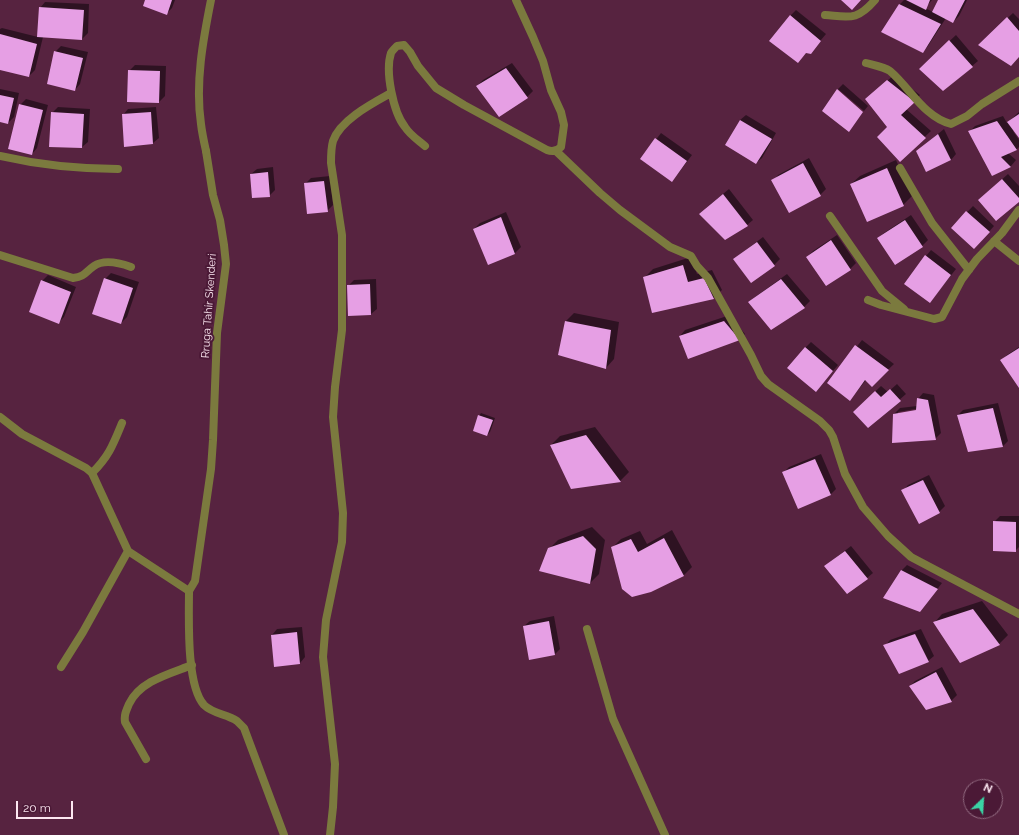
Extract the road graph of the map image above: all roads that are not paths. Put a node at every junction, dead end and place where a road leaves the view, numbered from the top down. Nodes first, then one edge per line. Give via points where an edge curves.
1 (211, 0) edge
2 (516, 0) edge
3 (875, 0) edge
4 (825, 16) dead end
5 (866, 63) dead end
6 (1019, 81) edge
7 (391, 93) junction
8 (425, 146) dead end
9 (556, 151) junction
10 (0, 156) edge
11 (900, 168) dead end
12 (118, 169) dead end
13 (1019, 210) edge
14 (830, 216) dead end
15 (994, 241) junction
16 (0, 255) edge
17 (1019, 261) edge
18 (131, 267) dead end
19 (969, 270) junction
20 (868, 300) dead end
21 (908, 312) junction
22 (0, 417) edge
23 (122, 423) dead end
24 (92, 473) junction
25 (128, 551) junction
26 (189, 591) junction
27 (1019, 614) edge
28 (587, 629) dead end
29 (192, 665) junction
30 (61, 667) dead end
31 (146, 759) dead end
32 (284, 835) edge
33 (330, 835) edge
34 (665, 835) edge

1 - 26 street, Rruga Tahir Skenderi via 201,52 200,123 220,220 226,264 217,332 211,468 195,581
2 - 9 street via 543,61 551,90 561,112 564,125 562,144
3 - 4 street via 858,15
5 - 6 street via 888,70 931,113 951,124
7 - 8 street via 404,126
7 - 9 street via 391,53 397,46 404,45 436,88 547,150
7 - 33 street via 348,121 337,133 331,152 342,235 342,330 333,417 343,513 342,542 326,620 323,657 335,764
9 - 27 street via 620,210 670,247 691,256 708,278 761,376 829,430 845,474 863,507 888,536 911,557
10 - 12 street via 28,163 62,167
11 - 19 street via 932,223
13 - 15 street
14 - 21 street via 882,291
15 - 17 street
15 - 19 street
16 - 18 street via 73,278 82,276 102,262
19 - 21 street via 942,317 934,318
20 - 21 street
22 - 24 street via 22,434
23 - 24 street via 105,460
24 - 25 street
25 - 26 street
25 - 30 street
26 - 29 street
28 - 34 street via 613,719
29 - 31 street via 148,683 138,690 124,715 125,722
29 - 32 street via 197,693 204,705 237,721 244,728

